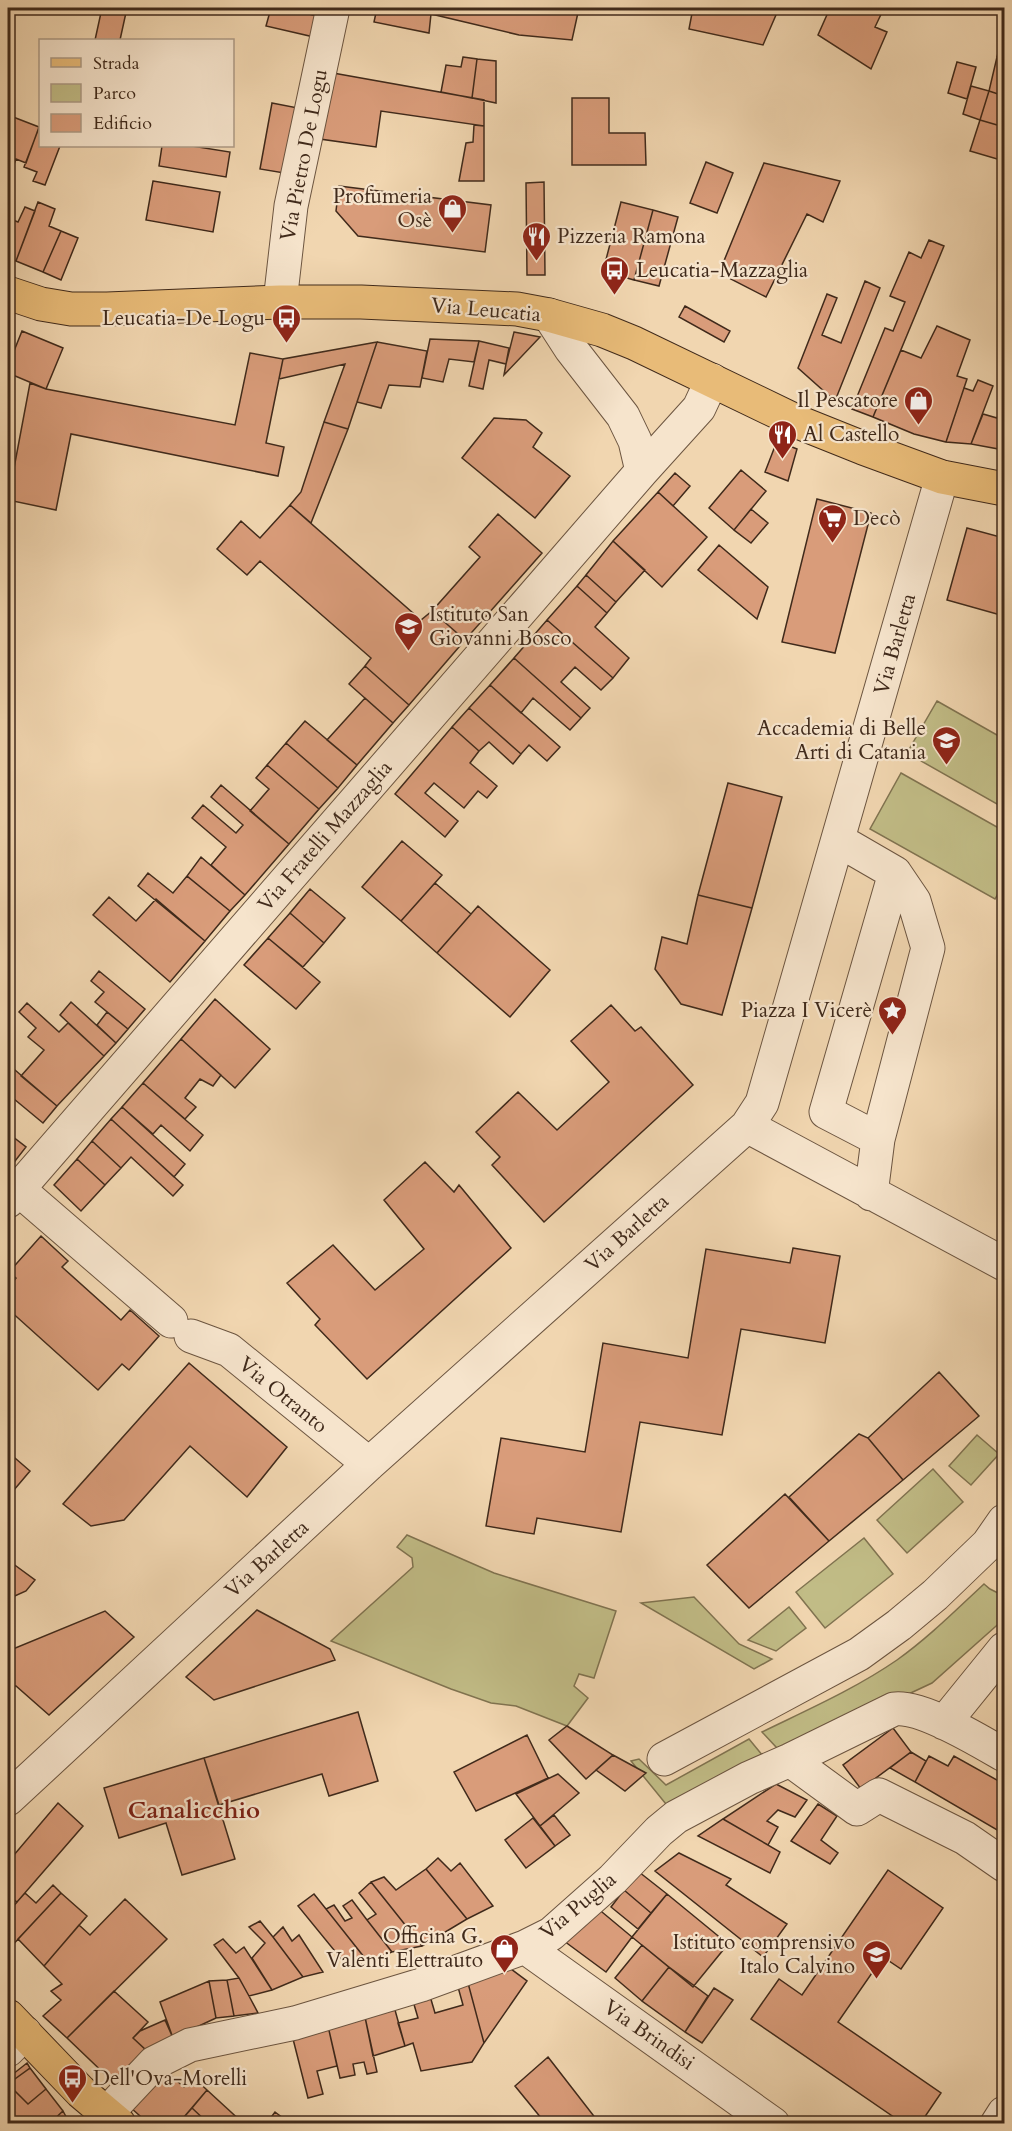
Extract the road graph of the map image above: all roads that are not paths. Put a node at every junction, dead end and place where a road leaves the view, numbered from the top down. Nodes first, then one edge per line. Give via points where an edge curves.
1 (333, 8) edge
2 (8, 293) edge
3 (280, 302) junction
4 (549, 315) junction
5 (712, 380) junction
6 (642, 471) junction
7 (942, 477) junction
8 (1005, 489) edge
9 (838, 840) junction
10 (895, 873) junction
11 (747, 1126) junction
12 (878, 1139) junction
13 (871, 1194) junction
14 (13, 1195) edge
15 (1005, 1264) edge
16 (369, 1464) junction
17 (999, 1542) edge
18 (1005, 1648) edge
19 (944, 1723) junction
20 (1005, 1755) edge
21 (664, 1759) dead end
22 (790, 1761) junction
23 (8, 1799) edge
24 (1005, 1865) edge
25 (525, 1947) junction
26 (13, 2033) edge
27 (1005, 2113) edge
28 (107, 2120) edge
29 (773, 2124) edge
30 (997, 2124) edge

1 - 3 street, Via Pietro De Logu via 291,206
2 - 3 main road, Via Leucatia via 71,309
3 - 4 main road, Via Leucatia via 443,305
4 - 5 main road, Via Leucatia via 602,330
4 - 6 street via 623,416 635,441
5 - 6 street, Via Fratelli Mazzaglia via 699,408
5 - 7 main road, Via Leucatia via 798,422
6 - 14 street, Via Fratelli Mazzaglia
7 - 8 main road, Via Leucatia
7 - 9 street, Via Barletta
9 - 10 street
9 - 11 street, Via Barletta via 762,1103
10 - 12 street via 914,901 928,948
10 - 12 street via 826,1112
11 - 13 street
11 - 16 street, Via Barletta
12 - 13 street
13 - 15 street
14 - 16 street, Via Otranto via 181,1329 229,1350
16 - 23 street, Via Barletta
17 - 21 street via 859,1654
18 - 19 street
19 - 20 street, Via Puglia
19 - 22 street, Via Puglia via 903,1707 894,1709
22 - 24 street via 857,1809 879,1795 965,1838
22 - 25 street, Via Puglia via 676,1817 572,1916 551,1934
25 - 28 street, Via Puglia via 422,1985 295,2023 190,2045 154,2062
25 - 29 street, Via Brindisi
26 - 28 main road via 81,2091
27 - 30 street

